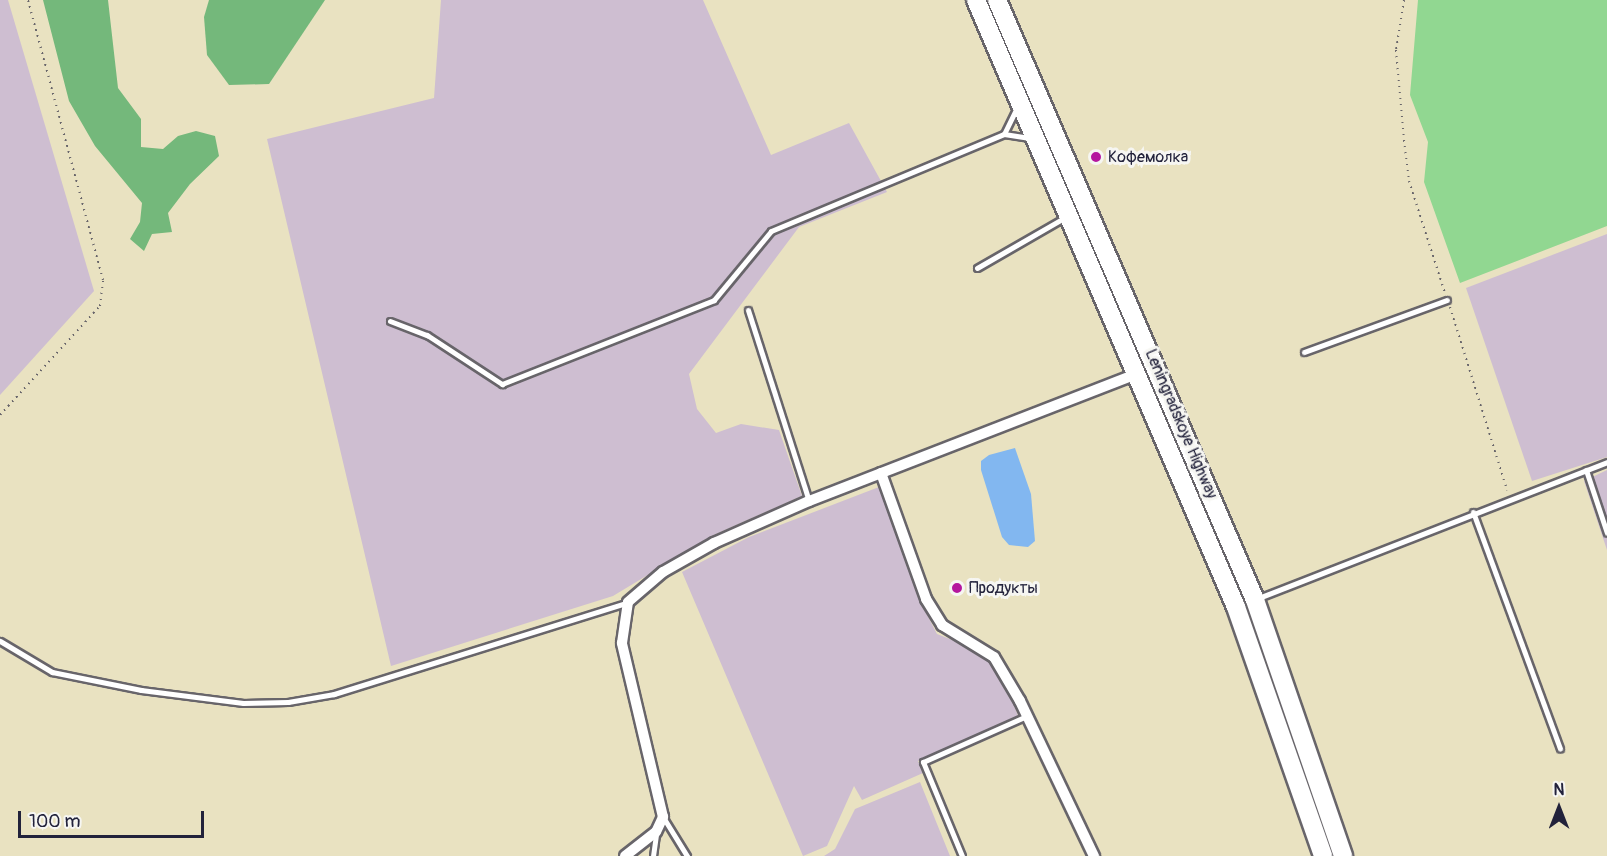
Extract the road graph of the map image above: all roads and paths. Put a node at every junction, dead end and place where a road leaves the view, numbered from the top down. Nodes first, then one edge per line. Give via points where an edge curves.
1 (28, 0) edge
2 (976, 0) edge
3 (997, 0) edge
4 (1404, 0) edge
5 (1018, 96) junction
6 (1004, 134) junction
7 (1037, 141) junction
8 (1068, 215) junction
9 (977, 268) dead end
10 (1447, 300) junction
11 (748, 310) dead end
12 (390, 321) dead end
13 (1304, 352) dead end
14 (1136, 374) junction
15 (0, 415) edge
16 (1607, 462) edge
17 (1586, 470) junction
18 (881, 473) junction
19 (1510, 498) junction
20 (809, 501) junction
21 (1473, 512) junction
22 (1607, 533) edge
23 (1255, 600) junction
24 (628, 602) junction
25 (0, 641) edge
26 (1027, 716) junction
27 (1560, 748) dead end
28 (663, 817) junction
29 (656, 832) junction
30 (625, 856) edge
31 (653, 856) edge
32 (687, 856) edge
33 (962, 856) edge
34 (1094, 856) edge
35 (1323, 856) edge
36 (1343, 856) edge

1 - 15 path via 103,280 100,306
2 - 5 highway, Leningradskoye Highway
3 - 23 highway, Leningradskoye Highway
4 - 10 path via 1396,50 1409,181
5 - 6 lane
5 - 7 highway, Leningradskoye Highway
6 - 7 lane
6 - 12 lane via 771,231 714,300 502,384 427,335
7 - 8 highway, Leningradskoye Highway
8 - 9 lane
8 - 14 highway, Leningradskoye Highway
10 - 13 lane
10 - 19 path
11 - 20 lane
14 - 18 street
14 - 35 highway, Leningradskoye Highway via 1236,607
16 - 17 lane
17 - 19 lane
17 - 22 lane
18 - 20 street
18 - 26 street via 926,599 942,625 994,657
19 - 21 lane
20 - 24 street via 683,560
21 - 23 lane
21 - 27 lane
23 - 36 highway, Leningradskoye Highway
24 - 25 lane via 334,694 288,702 243,704 52,672
24 - 28 street via 622,643
26 - 33 lane via 923,762
26 - 34 street
28 - 29 street
28 - 32 lane
29 - 30 street
29 - 31 lane

